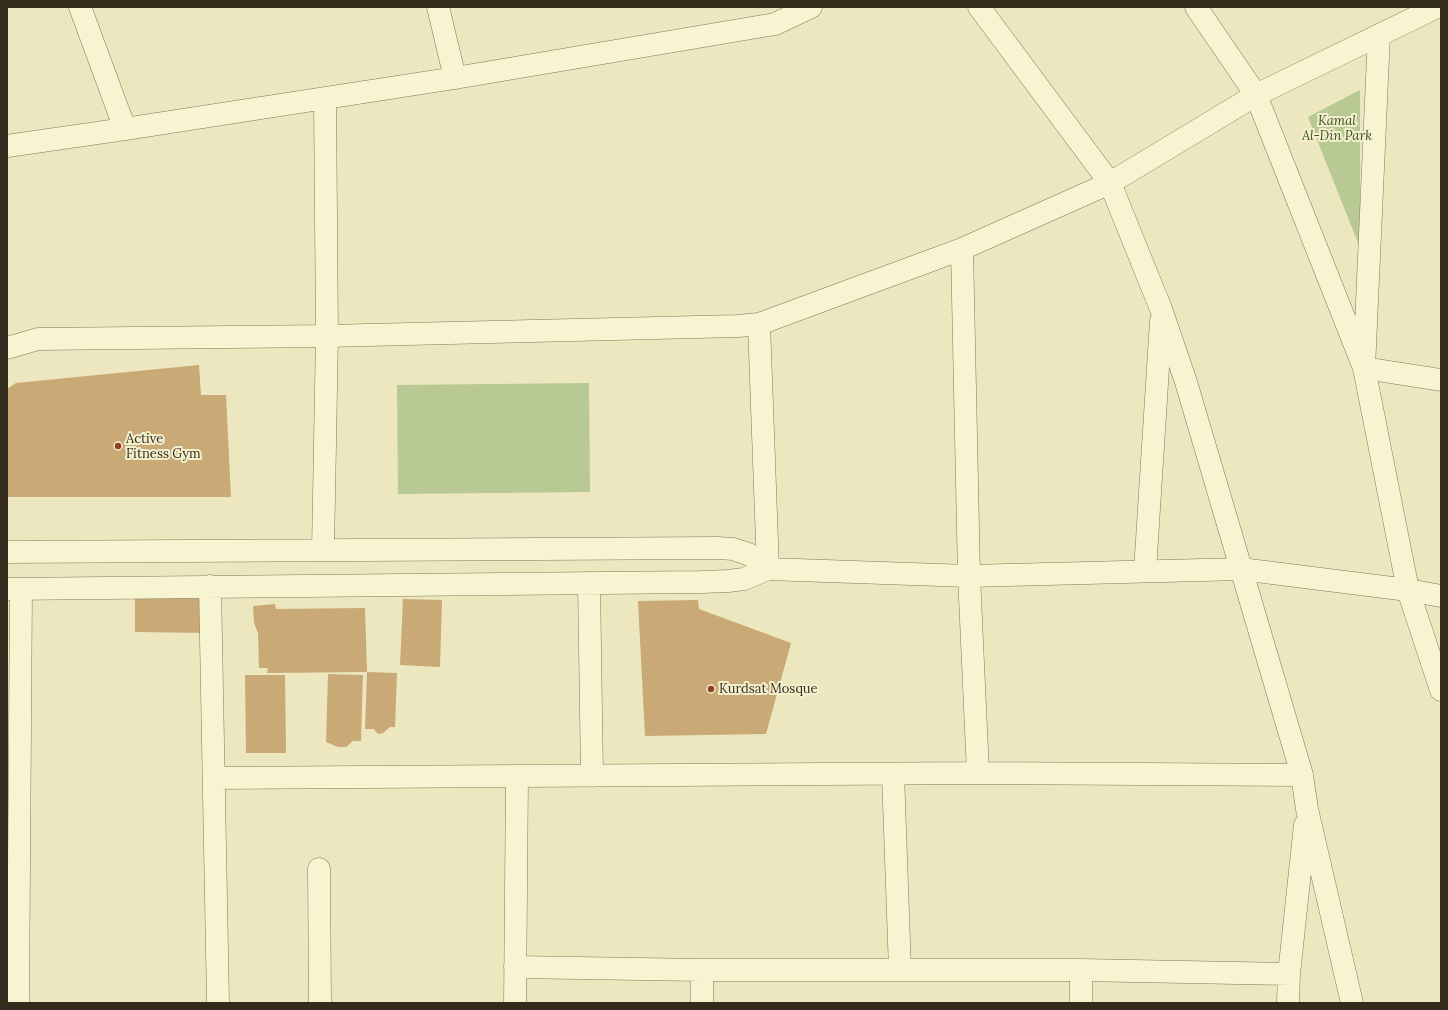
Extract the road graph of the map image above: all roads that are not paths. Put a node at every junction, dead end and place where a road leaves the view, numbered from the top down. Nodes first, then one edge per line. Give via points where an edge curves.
1 (80, 7) edge
2 (438, 7) edge
3 (811, 7) edge
4 (979, 7) edge
5 (1196, 7) edge
6 (1437, 7) edge
7 (773, 16) edge
8 (1379, 35) junction
9 (455, 78) junction
10 (1256, 95) junction
11 (325, 98) junction
12 (125, 129) junction
13 (7, 146) edge
14 (1110, 183) junction
15 (962, 249) junction
16 (1161, 309) junction
17 (759, 324) junction
18 (327, 336) junction
19 (7, 348) edge
20 (1364, 368) junction
21 (1441, 380) edge
22 (323, 550) junction
23 (7, 552) edge
24 (768, 569) junction
25 (1241, 569) junction
26 (1145, 571) junction
27 (969, 576) junction
28 (589, 583) junction
29 (210, 586) junction
30 (14, 589) edge
31 (1408, 590) junction
32 (1441, 596) edge
33 (1441, 690) edge
34 (978, 773) junction
35 (893, 774) junction
36 (1302, 775) junction
37 (517, 776) junction
38 (592, 776) junction
39 (214, 778) junction
40 (1307, 809) junction
41 (319, 869) dead end
42 (515, 967) junction
43 (702, 970) junction
44 (900, 970) junction
45 (1081, 970) junction
46 (1289, 974) junction
47 (18, 1003) edge
48 (218, 1003) edge
49 (320, 1003) edge
50 (514, 1003) edge
51 (702, 1003) edge
52 (1081, 1003) edge
53 (1288, 1003) edge
54 (1352, 1003) edge

1 - 12 street
2 - 9 street
3 - 7 street
4 - 14 street
5 - 10 street
6 - 8 street
7 - 9 street
8 - 10 street
8 - 20 street
9 - 11 street
10 - 14 street
10 - 20 street
11 - 12 street
11 - 18 street
12 - 13 street
14 - 15 street
14 - 16 street
15 - 17 street
15 - 27 street
16 - 25 street via 1186,382
16 - 26 street
17 - 18 street
17 - 24 street
18 - 19 street via 38,339
18 - 22 street
20 - 21 street
20 - 31 street
22 - 23 street
22 - 24 street via 718,548 748,554
24 - 27 street
24 - 28 street via 744,579 728,581
25 - 26 street
25 - 31 street
25 - 36 street
26 - 27 street
27 - 34 street
28 - 29 street
28 - 38 street
29 - 30 street
29 - 39 street
30 - 47 street
31 - 32 street
31 - 33 street
34 - 35 street
34 - 36 street
35 - 38 street
35 - 44 street
36 - 40 street
37 - 38 street
37 - 39 street
37 - 42 street
39 - 48 street
40 - 46 street
40 - 54 street
41 - 49 street
42 - 43 street
42 - 50 street
43 - 44 street
43 - 51 street
44 - 45 street
45 - 46 street
45 - 52 street
46 - 53 street

